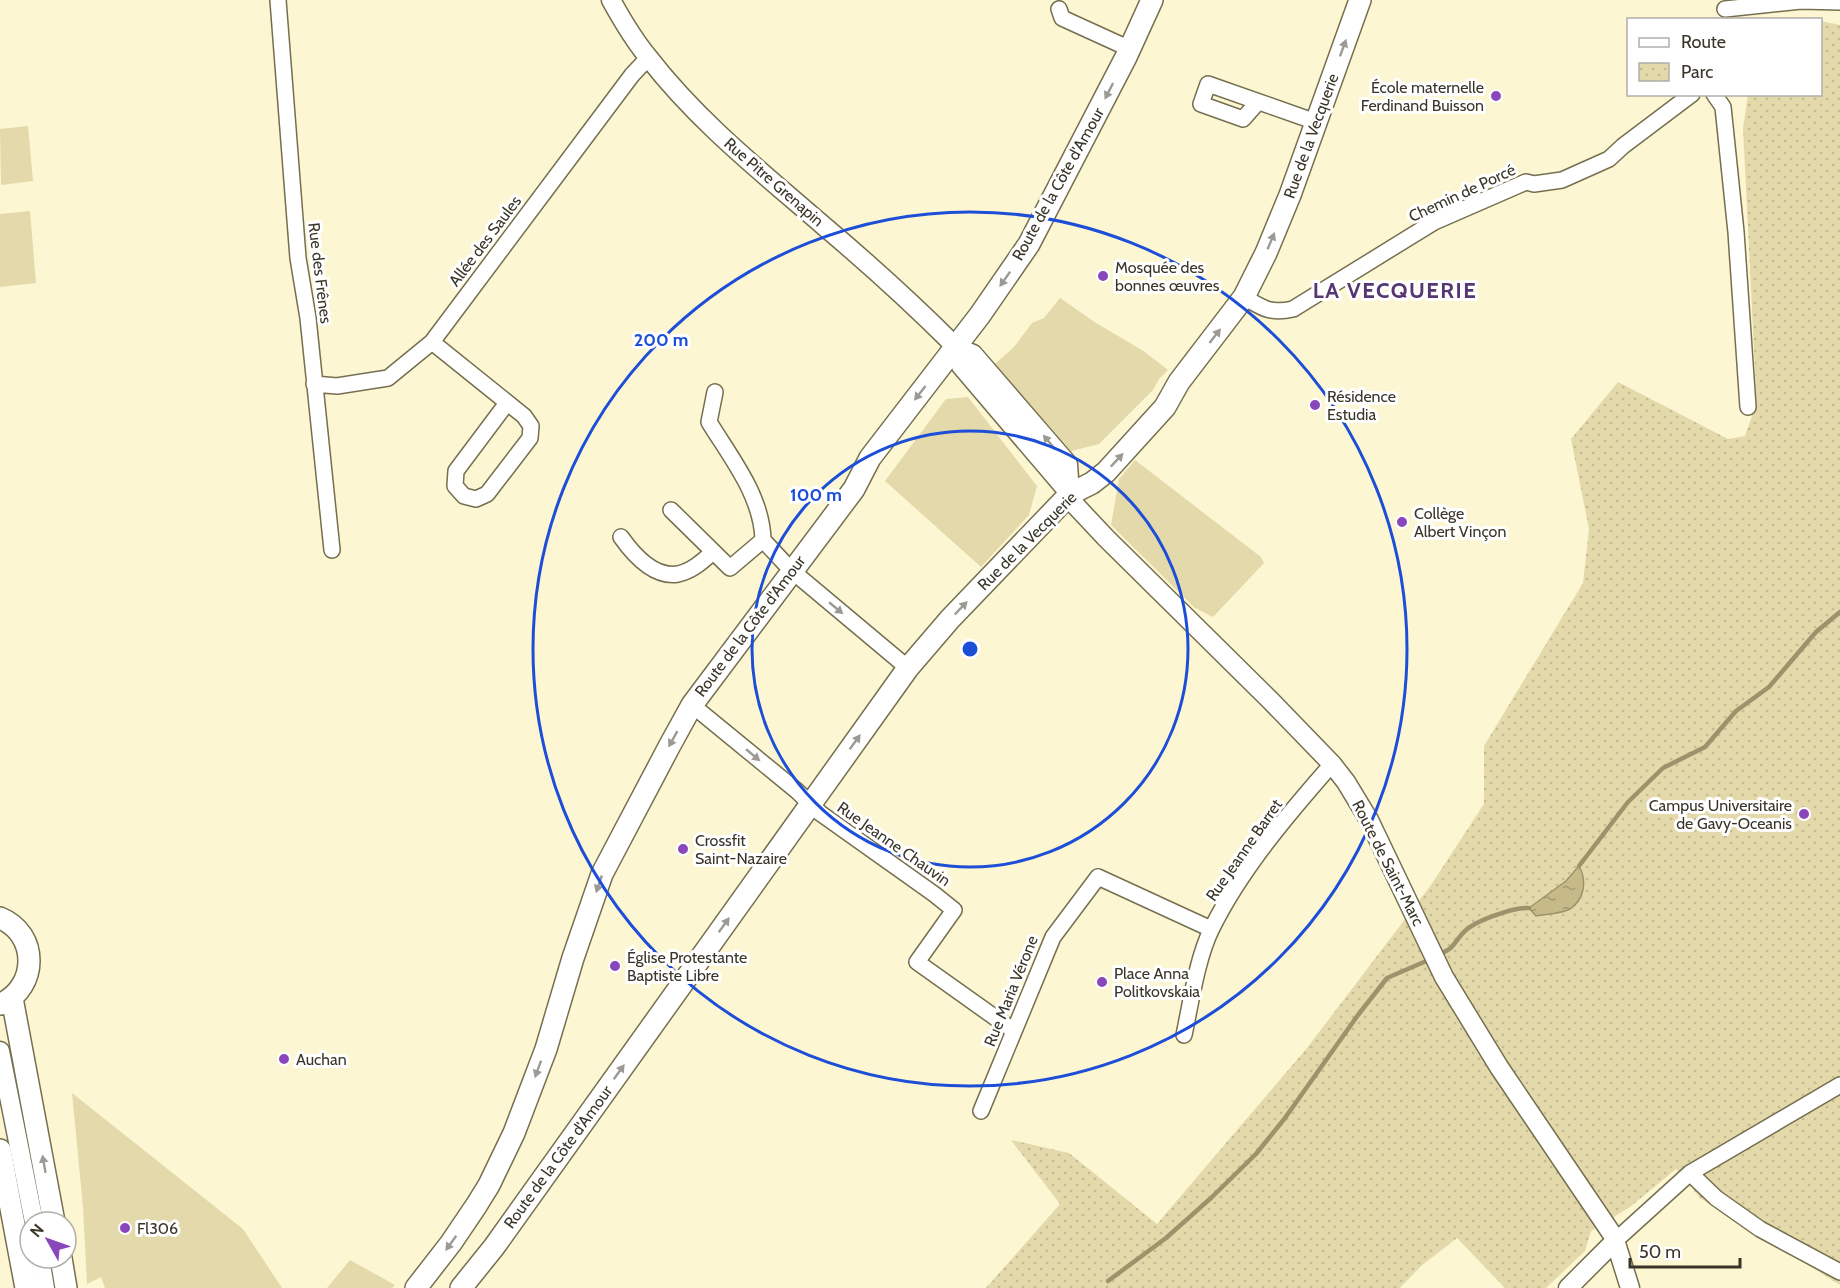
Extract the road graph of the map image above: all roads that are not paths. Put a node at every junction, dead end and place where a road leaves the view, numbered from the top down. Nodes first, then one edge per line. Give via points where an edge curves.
1 (279, 0) edge
2 (610, 0) edge
3 (1152, 0) edge
4 (1360, 0) edge
5 (1840, 2) edge
6 (1059, 9) dead end
7 (1725, 10) edge
8 (1130, 49) junction
9 (648, 58) junction
10 (1689, 96) edge
11 (1715, 96) edge
12 (1258, 102) dead end
13 (1316, 122) junction
14 (1244, 297) junction
15 (432, 342) junction
16 (956, 347) junction
17 (314, 384) junction
18 (715, 392) dead end
19 (507, 403) junction
20 (1748, 407) dead end
21 (1070, 494) junction
22 (671, 510) dead end
23 (621, 537) dead end
24 (763, 540) junction
25 (332, 550) dead end
26 (713, 552) junction
27 (791, 570) junction
28 (908, 668) junction
29 (692, 705) junction
30 (1332, 764) junction
31 (810, 804) junction
32 (1, 916) edge
33 (1211, 929) junction
34 (6, 1001) edge
35 (653, 1024) joint
36 (1014, 1031) junction
37 (1184, 1035) dead end
38 (0, 1051) edge
39 (1840, 1074) edge
40 (1840, 1085) edge
41 (1822, 1096) junction
42 (981, 1111) dead end
43 (0, 1150) edge
44 (1690, 1173) junction
45 (31, 1210) edge
46 (52, 1210) edge
47 (1616, 1240) junction
48 (42, 1270) edge
49 (63, 1270) edge
50 (1840, 1272) edge
51 (26, 1288) edge
52 (45, 1288) edge
53 (66, 1288) edge
54 (416, 1288) edge
55 (460, 1288) edge
56 (1568, 1288) edge
57 (1630, 1288) edge

1 - 17 street, Rue des Frênes via 298,258
2 - 9 street, Rue Pitre Grenapin
3 - 8 main road, Route de la Côte d'Amour
13 -> 4 main road, Rue de la Vecquerie
5 - 7 street
6 - 8 street via 1062,18
8 -> 16 main road, Route de la Côte d'Amour via 1029,244
9 - 15 street, Allée des Saules
9 - 16 street, Rue Pitre Grenapin via 740,154
10 - 14 street, Chemin de Porcé via 1609,159 1562,180 1526,182 1434,222 1293,309 1268,310
11 - 20 street via 1723,107
12 - 13 street
14 -> 13 main road, Rue de la Vecquerie via 1275,233
21 -> 14 main road, Rue de la Vecquerie via 1106,472 1165,407 1179,382
15 - 17 street, Allée des Saules via 388,378 337,386
15 - 19 street
16 - 21 street, Rue Pitre Grenapin via 973,354 1068,464
16 -> 27 main road, Route de la Côte d'Amour via 870,458 854,489
17 - 25 street, Rue des Frênes
18 - 24 street via 709,422 750,489 762,523
19 - 19 street via 531,426 530,438 487,494 476,499 464,496 455,486 456,471
28 -> 21 main road, Rue de la Vecquerie
21 - 30 street, Route de Saint-Marc via 1106,538
22 - 26 street
23 - 26 street via 633,555 657,570 677,574 696,566
24 - 26 street via 730,568
24 - 27 street
27 -> 28 street
27 - 29 main road, Route de la Côte d'Amour
31 -> 28 main road, Rue de la Vecquerie
29 -> 31 street
29 -> 54 main road, Route de la Côte d'Amour via 602,874 514,1133 476,1206
30 - 33 street, Rue Jeanne Barret via 1287,816 1243,876
30 - 47 street, Route de Saint-Marc via 1369,820 1442,972 1499,1067
35 -> 31 main road, Rue de la Vecquerie
31 - 36 street, Rue Jeanne Chauvin via 954,910 917,962
32 - 34 main road via 20,932 30,964 21,988
33 - 36 street, Rue Maria Vérone via 1098,877 1053,937
33 - 37 street, Rue Jeanne Barret
46 -> 34 main road via 18,1024
55 -> 35 main road, Route de la Côte d'Amour via 494,1247
36 - 42 street, Rue Maria Vérone
38 - 45 street
39 - 41 street
40 - 41 street
41 - 44 street
43 - 51 main road
44 - 47 street
44 - 50 street via 1716,1198 1760,1229
47 - 56 street
47 - 57 street, Route de Saint-Marc
48 - 52 street
49 - 53 main road

